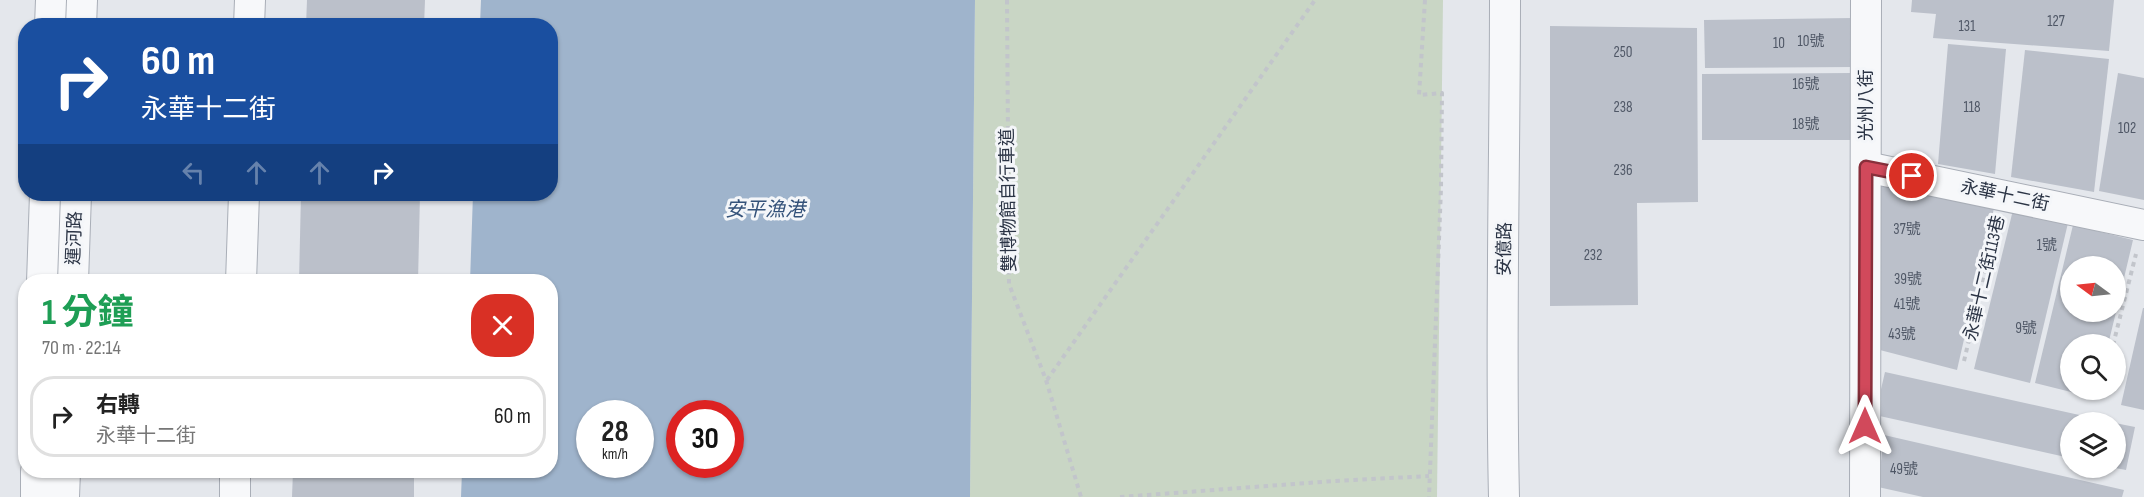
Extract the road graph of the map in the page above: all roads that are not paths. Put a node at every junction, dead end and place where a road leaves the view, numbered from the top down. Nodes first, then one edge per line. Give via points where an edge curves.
1 (51, 0) edge
2 (82, 0) edge
3 (250, 0) edge
4 (1505, 0) edge
5 (1866, 0) edge
6 (50, 18) edge
7 (81, 18) edge
8 (249, 18) edge
9 (1866, 167) junction
10 (45, 201) edge
11 (76, 201) edge
12 (244, 201) edge
13 (2144, 225) edge
14 (42, 274) edge
15 (73, 274) edge
16 (241, 274) edge
17 (36, 478) edge
18 (65, 478) edge
19 (235, 478) edge
20 (36, 497) edge
21 (64, 497) edge
22 (235, 497) edge
23 (1504, 497) edge
24 (1864, 497) edge

1 - 6 street
2 - 7 street
3 - 8 street
4 - 23 street, 安億路
5 - 9 street, 光州八街
9 - 13 street, 永華十二街
9 - 24 street, 光州八街
10 - 14 street, 運河路
11 - 15 street, 運河路
12 - 16 street
17 - 20 street
18 - 21 street
19 - 22 street

